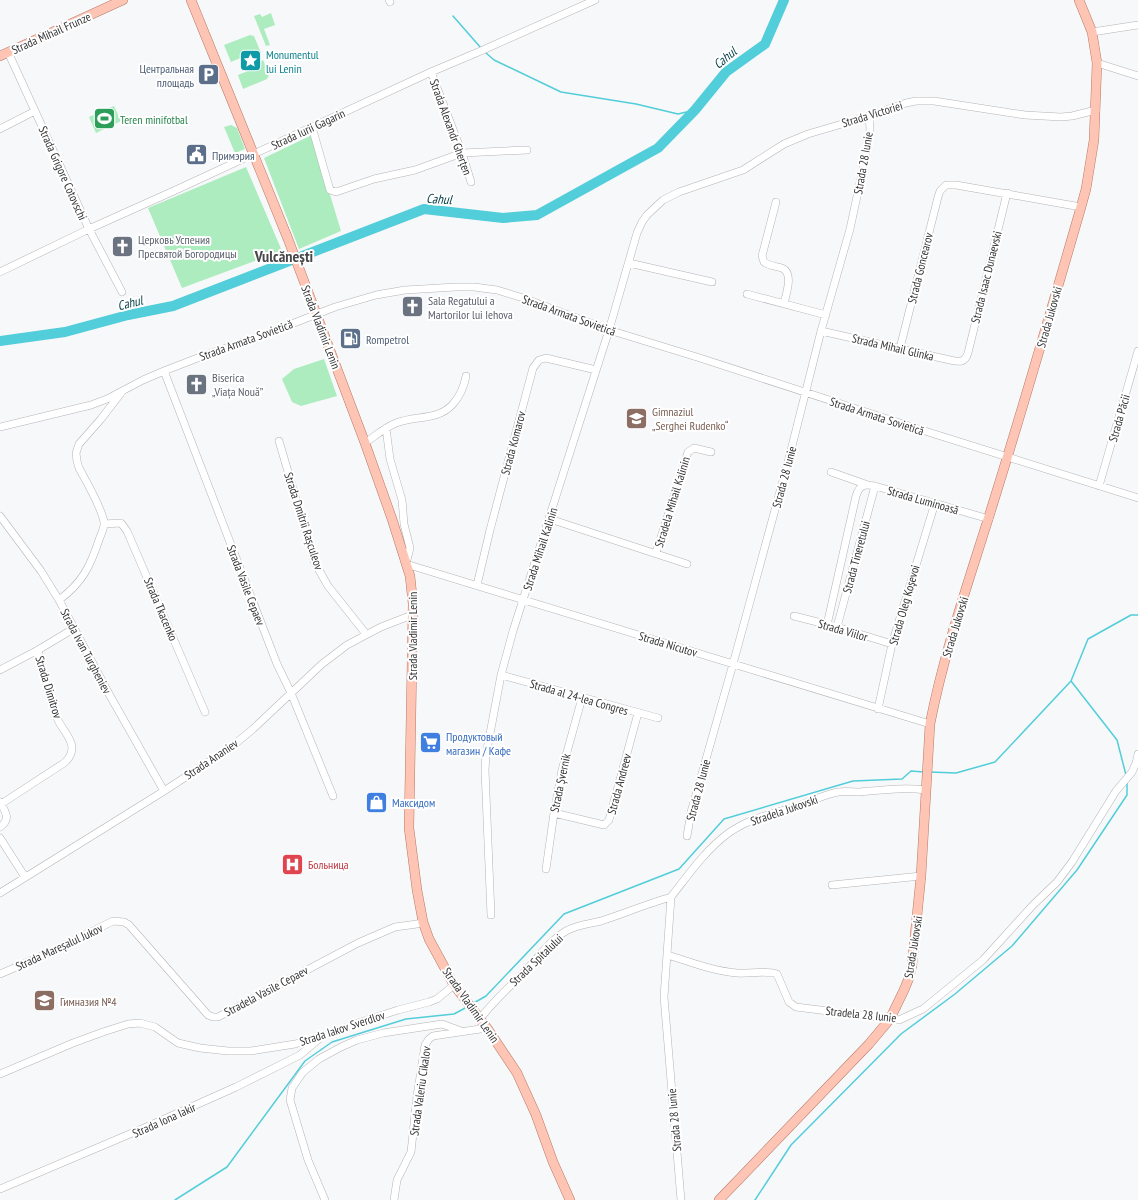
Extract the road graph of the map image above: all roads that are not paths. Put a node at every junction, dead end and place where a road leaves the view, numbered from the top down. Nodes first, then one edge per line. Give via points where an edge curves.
1 (123, 0) edge
2 (191, 0) edge
3 (1079, 0) edge
4 (592, 1) edge
5 (1138, 25) edge
6 (1092, 32) junction
7 (4, 54) edge
8 (1097, 63) junction
9 (430, 72) junction
10 (1138, 76) edge
11 (1096, 110) junction
12 (35, 111) junction
13 (869, 116) junction
14 (312, 127) junction
15 (0, 129) edge
16 (526, 150) dead end
17 (462, 153) junction
18 (254, 154) junction
19 (471, 182) dead end
20 (1007, 193) junction
21 (663, 200) joint
22 (776, 202) dead end
23 (1081, 207) junction
24 (89, 229) junction
25 (628, 263) junction
26 (0, 272) edge
27 (712, 282) dead end
28 (122, 292) dead end
29 (747, 294) dead end
30 (784, 304) junction
31 (316, 314) junction
32 (826, 315) junction
33 (609, 330) junction
34 (822, 331) junction
35 (900, 348) junction
36 (1138, 351) edge
37 (964, 361) joint
38 (596, 370) junction
39 (164, 371) junction
40 (466, 376) dead end
41 (123, 390) junction
42 (806, 392) junction
43 (0, 427) edge
44 (386, 428) junction
45 (278, 441) dead end
46 (365, 443) junction
47 (711, 452) dead end
48 (1008, 457) junction
49 (831, 472) dead end
50 (872, 486) junction
51 (1100, 486) junction
52 (1138, 498) edge
53 (935, 503) junction
54 (0, 516) edge
55 (550, 519) junction
56 (989, 519) junction
57 (104, 524) junction
58 (656, 553) junction
59 (406, 564) junction
60 (687, 564) dead end
61 (477, 585) junction
62 (524, 599) junction
63 (59, 600) junction
64 (412, 615) junction
65 (794, 616) dead end
66 (827, 625) junction
67 (837, 627) junction
68 (73, 629) junction
69 (366, 634) junction
70 (892, 644) junction
71 (38, 650) junction
72 (733, 664) junction
73 (0, 670) edge
74 (501, 674) junction
75 (291, 693) junction
76 (582, 698) junction
77 (878, 709) junction
78 (205, 712) dead end
79 (638, 713) junction
80 (658, 718) dead end
81 (930, 724) junction
82 (1138, 754) edge
83 (1137, 763) edge
84 (926, 790) junction
85 (164, 791) junction
86 (333, 796) dead end
87 (1, 803) edge
88 (554, 813) junction
89 (0, 827) edge
90 (687, 836) dead end
91 (0, 838) edge
92 (546, 869) dead end
93 (921, 876) junction
94 (25, 877) junction
95 (832, 884) dead end
96 (0, 893) edge
97 (671, 897) junction
98 (491, 915) dead end
99 (119, 920) joint
100 (423, 922) junction
101 (668, 955) junction
102 (0, 974) edge
103 (456, 987) junction
104 (479, 1017) junction
105 (890, 1019) junction
106 (428, 1025) junction
107 (487, 1028) junction
108 (461, 1031) junction
109 (434, 1036) junction
110 (320, 1038) junction
111 (1, 1074) edge
112 (0, 1189) edge
113 (325, 1200) edge
114 (394, 1200) edge
115 (570, 1200) edge
116 (681, 1200) edge
117 (719, 1200) edge

1 - 7 main road, Strada Mihail Frunze
2 - 18 main road, Strada Vladimir Lenin
3 - 6 main road, Strada Jukovski
4 - 9 street, Strada Iurii Gagarin
5 - 6 street
6 - 8 main road, Strada Jukovski
7 - 12 street, Strada Grigore Cotovschi
8 - 10 street
8 - 11 main road, Strada Jukovski
9 - 14 street, Strada Iurii Gagarin
9 - 17 street, Strada Alexandr Gherțen
11 - 13 street, Strada Victoriei via 1072,116 1042,116 925,100 906,103
11 - 23 main road, Strada Jukovski via 1090,170
12 - 15 street
12 - 24 street, Strada Grigore Cotovschi
13 - 21 street, Strada Victoriei via 793,140 769,152 743,170
13 - 32 street, Strada 28 Iunie via 868,145 850,229
14 - 17 street via 330,190 336,192 374,179 415,170
14 - 18 street, Strada Iurii Gagarin
16 - 17 street
17 - 19 street, Strada Alexandr Gherțen
18 - 24 street, Strada Iurii Gagarin
18 - 31 main road, Strada Vladimir Lenin
20 - 23 street
20 - 35 street, Strada Goncearov via 956,185 946,185 942,188
20 - 37 street, Strada Isaac Dunaevski
21 - 25 street, Strada Mihail Kalinin via 642,222
22 - 30 street via 762,256 764,262 769,265 787,271
23 - 48 main road, Strada Jukovski
24 - 26 street, Strada Iurii Gagarin
24 - 28 street, Strada Grigore Cotovschi
25 - 27 street
25 - 33 street, Strada Mihail Kalinin
29 - 30 street
30 - 32 street
31 - 33 street, Strada Armata Sovietică via 390,292 474,287 497,290 523,298
31 - 39 street, Strada Armata Sovietică
31 - 46 main road, Strada Vladimir Lenin
32 - 34 street, Strada 28 Iunie
33 - 38 street, Strada Mihail Kalinin
33 - 42 street, Strada Armata Sovietică
34 - 35 street, Strada Mihail Glinka
34 - 42 street, Strada 28 Iunie
35 - 37 street, Strada Mihail Glinka via 957,362
36 - 51 street, Strada Păcii
38 - 55 street, Strada Mihail Kalinin
38 - 61 street, Strada Komarov via 546,358 539,360 533,368
39 - 41 street, Strada Armata Sovietică
39 - 75 street, Strada Vasile Cepaev via 276,664
40 - 44 street via 461,394 442,413 405,420
41 - 43 street, Strada Armata Sovietică via 91,405
41 - 57 street via 79,444 76,453 79,468
42 - 48 street, Strada Armata Sovietică
42 - 72 street, Strada 28 Iunie
44 - 46 street
44 - 59 street via 390,459 402,500 410,548
45 - 69 street, Strada Dmitrii Rașculeov via 316,563 328,586
46 - 59 main road, Strada Vladimir Lenin
47 - 58 street, Stradela Mihail Kalinin via 694,448 688,452
48 - 51 street, Strada Armata Sovietică
48 - 56 main road, Strada Jukovski
49 - 50 street, Strada Luminoasă
50 - 53 street, Strada Luminoasă
50 - 66 street, Strada Tineretului via 863,485 858,489
50 - 67 street, Strada Tineretului
51 - 52 street, Strada Armata Sovietică
53 - 56 street, Strada Luminoasă
53 - 70 street, Strada Oleg Koşevoi
54 - 63 street, Strada Ivan Turgheniev via 37,565
55 - 58 street, Stradela Mihail Kalinin
55 - 62 street, Strada Mihail Kalinin
56 - 81 main road, Strada Jukovski via 945,661
57 - 63 street via 86,573 70,592
57 - 78 street, Strada Tkacenko via 121,524 127,531
58 - 60 street, Stradela Mihail Kalinin
59 - 61 street, Strada Nicutov
59 - 64 main road, Strada Vladimir Lenin via 412,585
61 - 62 street, Strada Nicutov
62 - 72 street, Strada Nicutov
62 - 74 street, Strada Mihail Kalinin
63 - 68 street, Strada Ivan Turgheniev
64 - 69 street, Strada Ananiev
64 - 100 main road, Strada Vladimir Lenin via 409,828
65 - 66 street, Strada Viilor
66 - 67 street, Strada Viilor
67 - 70 street, Strada Viilor
68 - 71 street
68 - 85 street, Strada Ivan Turgheniev
69 - 75 street, Strada Ananiev via 335,653
70 - 77 street, Strada Oleg Koşevoi
71 - 73 street
71 - 87 street, Strada Dimitrov via 58,720 72,746 71,755 64,763
72 - 77 street, Strada Nicutov
72 - 90 street, Strada 28 Iunie via 691,812
74 - 76 street, Strada al 24-lea Congres
74 - 98 street, Strada Mihail Kalinin via 485,763
75 - 85 street, Strada Ananiev via 236,743
75 - 86 street, Strada Vasile Cepaev
76 - 79 street, Strada al 24-lea Congres
76 - 88 street, Strada Șvernik via 562,770
77 - 81 street, Strada Nicutov
79 - 80 street, Strada al 24-lea Congres
79 - 88 street, Strada Andreev via 610,820 604,825
81 - 84 main road, Strada Jukovski
82 - 83 street, Stradela 28 Iunie
83 - 105 street, Stradela 28 Iunie via 1057,882 983,960 923,1009 899,1020
84 - 93 main road, Strada Jukovski
84 - 97 street, Stradela Jukovski via 910,788 840,792 750,820 730,832 710,849
85 - 94 street, Strada Ananiev
87 - 89 street, Strada Dimitrov via 7,819
88 - 92 street, Strada Șvernik
91 - 94 street
93 - 95 street
93 - 105 main road, Strada Jukovski via 912,965 909,978
94 - 96 street, Strada Ananiev
97 - 101 street, Strada 28 Iunie
97 - 104 street, Strada Spitalului via 566,931 552,942
99 - 100 street, Stradela Vasile Cepaev via 130,925 205,1012 213,1017 223,1015 358,943 395,927
99 - 102 street, Strada Mareșalul Jukov
100 - 103 main road, Strada Vladimir Lenin via 429,939
101 - 105 street, Stradela 28 Iunie via 720,971 777,974 789,1002 796,1007
101 - 116 street, Strada 28 Iunie via 664,997
103 - 104 main road, Strada Vladimir Lenin
103 - 110 street, Strada Iakov Sverdlov via 429,1002 361,1022
104 - 107 main road, Strada Vladimir Lenin
105 - 117 main road, Strada Jukovski
106 - 108 street via 442,1024
106 - 109 street
106 - 113 street via 383,1033 341,1047 319,1059 303,1072 292,1088 292,1110 308,1160
107 - 108 street, Strada Valeriu Cikalov
107 - 115 main road, Strada Vladimir Lenin via 517,1073
108 - 109 street, Strada Valeriu Cikalov
109 - 114 street, Strada Valeriu Cikalov via 425,1045 411,1152 397,1180
110 - 111 street, Strada Iakov Sverdlov via 251,1051 216,1050 178,1043 155,1027 134,1023 73,1043
110 - 112 street, Strada Iona Iakir via 300,1055 236,1087 151,1126

